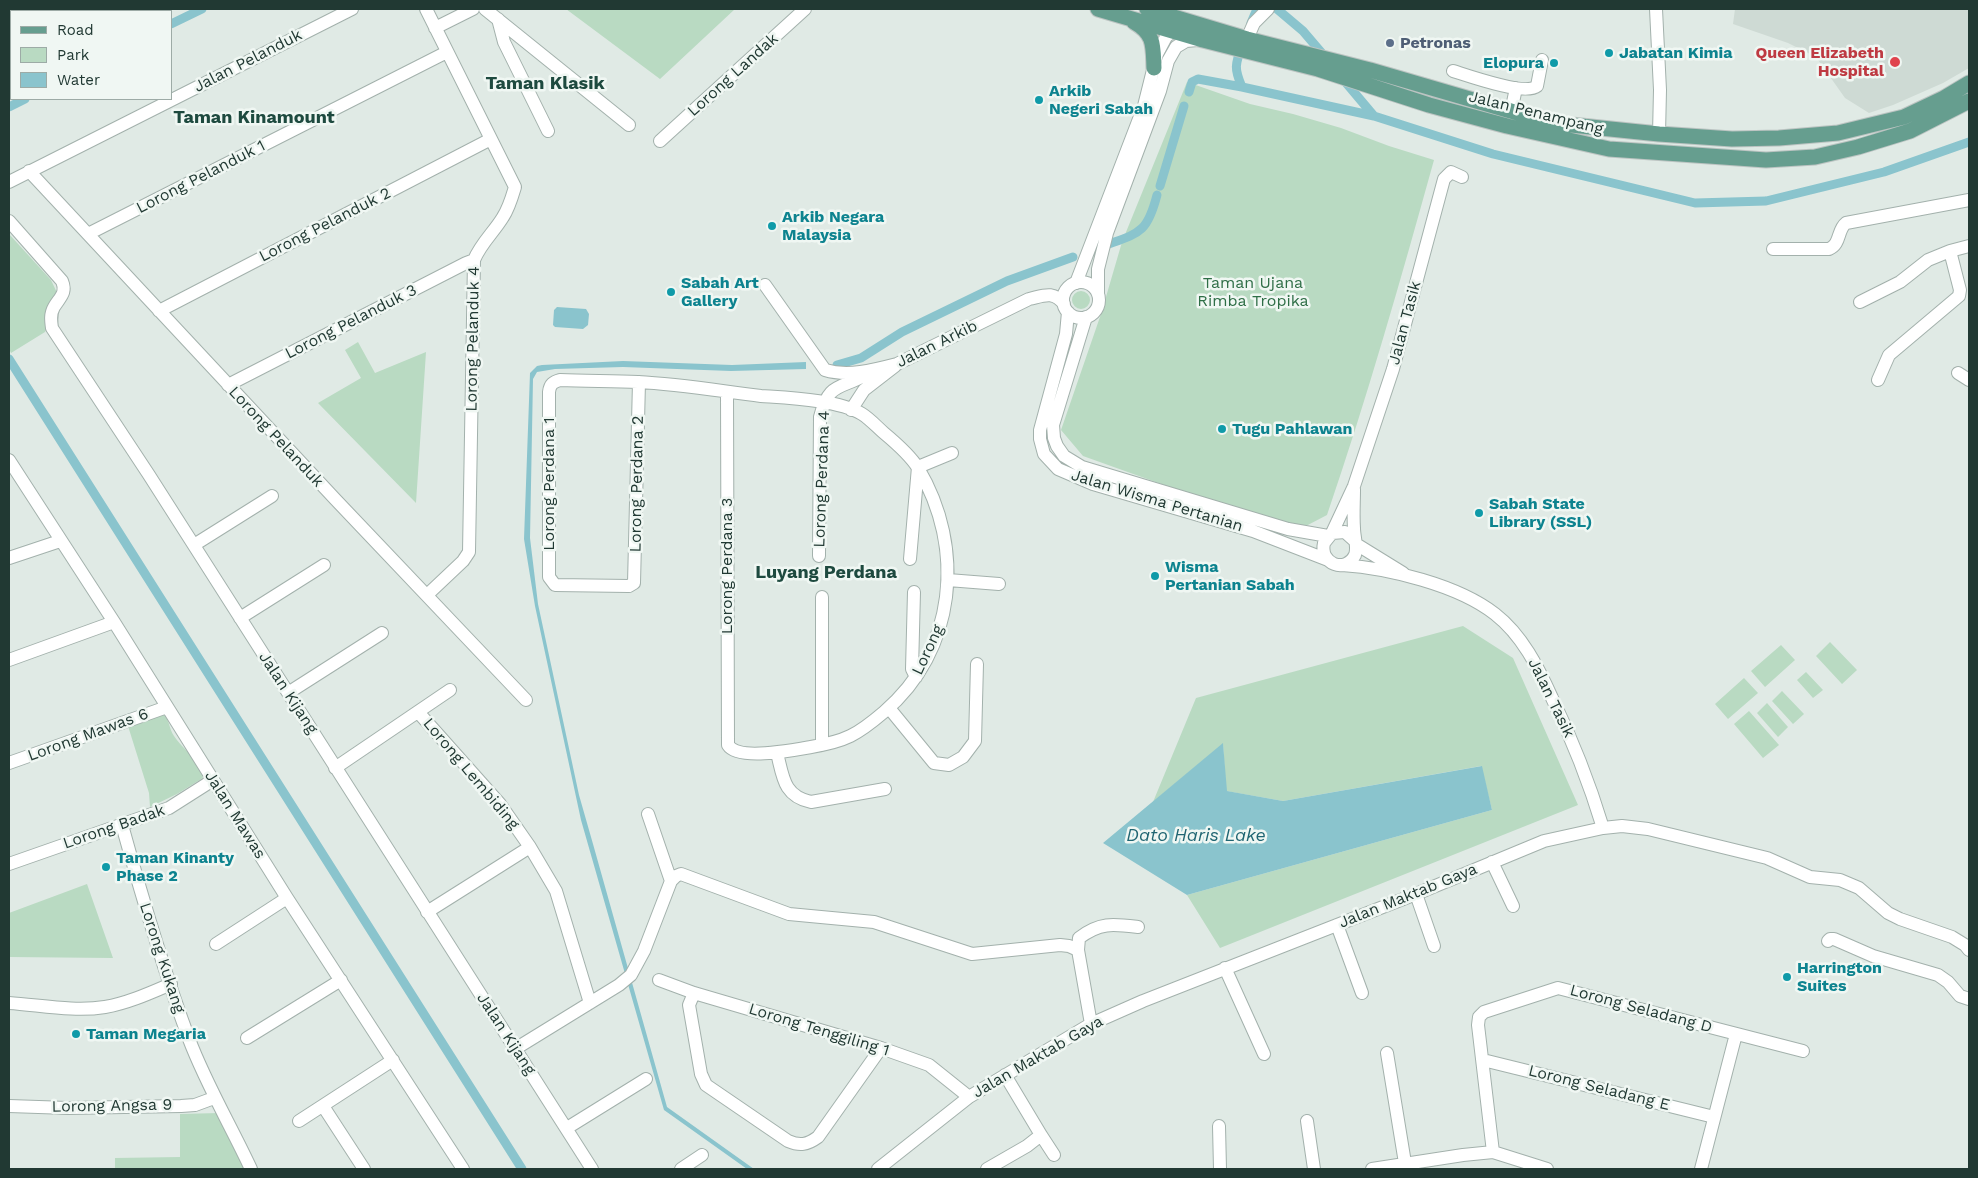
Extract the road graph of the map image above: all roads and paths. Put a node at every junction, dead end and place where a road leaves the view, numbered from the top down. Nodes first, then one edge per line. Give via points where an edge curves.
1 (352, 9) edge
2 (426, 9) edge
3 (473, 9) edge
4 (485, 9) edge
5 (806, 9) edge
6 (1098, 9) edge
7 (1147, 9) edge
8 (1268, 9) edge
9 (1660, 12) edge
10 (1125, 17) junction
11 (498, 19) junction
12 (1194, 23) junction
13 (436, 28) junction
14 (1172, 31) junction
15 (1208, 41) junction
16 (1161, 46) junction
17 (1248, 46) junction
18 (447, 52) junction
19 (1542, 60) dead end
20 (1168, 61) junction
21 (1154, 68) junction
22 (1454, 71) dead end
23 (1969, 83) edge
24 (1516, 88) junction
25 (172, 99) edge
26 (171, 100) edge
27 (1969, 101) edge
28 (1511, 112) junction
29 (1907, 124) junction
30 (629, 125) dead end
31 (548, 131) dead end
32 (1659, 134) junction
33 (492, 139) junction
34 (660, 141) dead end
35 (1673, 154) junction
36 (29, 171) junction
37 (1462, 178) dead end
38 (9, 182) edge
39 (1969, 200) edge
40 (9, 221) edge
41 (88, 234) junction
42 (1969, 246) edge
43 (1773, 249) dead end
44 (1950, 251) junction
45 (474, 260) junction
46 (765, 285) dead end
47 (1073, 285) junction
48 (1098, 294) junction
49 (1029, 299) junction
50 (1860, 302) dead end
51 (1066, 308) junction
52 (159, 311) junction
53 (1086, 317) junction
54 (896, 364) junction
55 (876, 370) junction
56 (1878, 380) dead end
57 (639, 382) junction
58 (228, 385) junction
59 (726, 392) junction
60 (824, 402) junction
61 (856, 412) junction
62 (952, 453) dead end
63 (9, 460) edge
64 (918, 467) junction
65 (1354, 486) junction
66 (272, 496) dead end
67 (1330, 535) junction
68 (60, 541) junction
69 (1355, 543) junction
70 (194, 545) junction
71 (819, 556) dead end
72 (9, 558) edge
73 (910, 559) dead end
74 (1328, 560) junction
75 (324, 565) dead end
76 (1342, 565) junction
77 (1405, 574) junction
78 (549, 577) joint
79 (948, 580) junction
80 (998, 584) dead end
81 (914, 592) dead end
82 (427, 595) junction
83 (822, 597) dead end
84 (240, 618) junction
85 (114, 622) junction
86 (382, 633) dead end
87 (9, 660) edge
88 (977, 664) dead end
89 (916, 677) junction
90 (450, 690) dead end
91 (288, 693) junction
92 (526, 700) dead end
93 (167, 707) junction
94 (889, 708) junction
95 (418, 712) junction
96 (728, 740) joint
97 (822, 745) junction
98 (777, 752) junction
99 (9, 763) edge
100 (336, 768) junction
101 (214, 780) junction
102 (885, 789) dead end
103 (648, 814) dead end
104 (122, 825) junction
105 (1603, 828) junction
106 (530, 847) junction
107 (1492, 862) junction
108 (9, 864) edge
109 (670, 881) junction
110 (1416, 894) junction
111 (287, 898) junction
112 (1513, 906) dead end
113 (427, 912) junction
114 (1337, 925) junction
115 (1138, 927) dead end
116 (1828, 941) dead end
117 (216, 944) dead end
118 (1434, 946) dead end
119 (1078, 950) junction
120 (1969, 950) edge
121 (1225, 968) junction
122 (341, 980) junction
123 (660, 980) dead end
124 (171, 984) junction
125 (694, 993) junction
126 (1362, 993) dead end
127 (1969, 999) edge
128 (9, 1002) edge
129 (590, 1003) junction
130 (1091, 1024) junction
131 (1736, 1034) junction
132 (247, 1038) dead end
133 (881, 1048) junction
134 (515, 1049) junction
135 (1803, 1050) dead end
136 (1387, 1053) dead end
137 (1264, 1054) dead end
138 (393, 1060) junction
139 (1483, 1060) junction
140 (1005, 1075) junction
141 (646, 1079) dead end
142 (969, 1097) junction
143 (214, 1098) junction
144 (9, 1106) edge
145 (323, 1106) junction
146 (1714, 1118) junction
147 (299, 1121) dead end
148 (1307, 1121) dead end
149 (1219, 1126) dead end
150 (567, 1128) junction
151 (1042, 1135) junction
152 (1492, 1152) junction
153 (702, 1155) dead end
154 (1054, 1155) dead end
155 (1405, 1163) junction
156 (882, 1168) edge
157 (252, 1169) edge
158 (364, 1169) edge
159 (463, 1169) edge
160 (592, 1169) edge
161 (681, 1169) edge
162 (987, 1169) edge
163 (1220, 1169) edge
164 (1314, 1169) edge
165 (1372, 1169) edge
166 (1546, 1169) edge
167 (1701, 1169) edge

1 - 25 street, Jalan Pelanduk
2 - 13 street, Lorong Pelanduk 4
3 - 13 street
4 - 11 street
5 - 34 street, Lorong Landak
6 - 10 main road, Jalan Penampang
7 - 12 main road, Jalan Penampang
8 - 17 street via 1254,23
9 - 32 street
10 - 14 main road, Jalan Penampang
10 - 21 main road via 1150,34
11 - 30 street
11 - 31 street via 504,42
12 - 14 main road
12 - 17 main road, Jalan Penampang
13 - 18 street, Lorong Pelanduk 4
14 - 15 main road, Jalan Penampang
14 - 16 street
15 - 17 main road, Jalan Penampang
15 - 20 street via 1186,40 1176,47
16 - 20 street via 1166,42 1172,44
16 - 21 street
17 - 28 main road, Jalan Penampang via 1347,64
17 - 35 main road, Jalan Penampang via 1429,105 1498,123 1609,149
18 - 33 street, Lorong Pelanduk 4
18 - 41 street, Lorong Pelanduk 1
19 - 24 street via 1535,88
20 - 48 street via 1107,233 1100,258
21 - 47 street via 1144,106
22 - 24 street
23 - 29 main road, Jalan Penampang
24 - 28 street
26 - 36 street, Jalan Pelanduk
27 - 29 main road, Jalan Penampang
28 - 32 main road, Jalan Penampang via 1552,123
29 - 32 main road, Jalan Penampang via 1779,138 1732,139
29 - 35 main road, Jalan Penampang via 1858,147 1815,157 1766,160
32 - 35 main road
33 - 45 street, Lorong Pelanduk 4 via 514,187 503,218 478,249
33 - 52 street, Lorong Pelanduk 2
36 - 38 street, Jalan Pelanduk
36 - 41 street, Lorong Pelanduk
37 - 65 street, Jalan Tasik via 1451,172 1444,179 1398,351
39 - 43 street via 1846,223 1840,229 1836,245 1829,249
40 - 70 street, Jalan Kijang via 62,281 65,290 51,316 52,328
41 - 52 street, Lorong Pelanduk
42 - 44 street
44 - 50 street via 1928,260 1900,282
44 - 56 street via 1959,296 1889,355
45 - 58 street, Lorong Pelanduk 3
45 - 82 street, Lorong Pelanduk 4 via 469,552
46 - 55 street, Jalan Arkib via 825,370 851,373
47 - 48 street via 1081,282 1092,285
47 - 49 street, Jalan Arkib via 1054,286
47 - 51 street via 1064,294
48 - 53 street via 1098,306 1092,315
49 - 51 street, Jalan Arkib via 1050,294 1060,299
49 - 54 street, Jalan Arkib
51 - 53 street via 1076,317
51 - 74 street, Jalan Wisma Pertanian via 1064,344 1040,430 1041,447 1052,463 1093,484 1253,531
52 - 58 street, Lorong Pelanduk
53 - 67 street, Jalan Wisma Pertanian via 1053,426 1054,438 1064,456 1082,467 1288,529
54 - 55 street, Jalan Arkib
54 - 61 street via 864,390
55 - 60 street via 832,390
57 - 59 street
57 - 78 street, Lorong Perdana 1 via 560,380 550,386
57 - 78 street, Lorong Perdana 2 via 634,583 555,585
58 - 82 street, Lorong Pelanduk
59 - 60 street
59 - 96 street, Lorong Perdana 3
60 - 61 street
60 - 71 street, Lorong Perdana 4 via 820,417
61 - 64 street, Lorong via 896,443
62 - 64 street
63 - 68 street, Jalan Mawas
64 - 73 street
64 - 79 street, Lorong via 940,519 946,544
65 - 67 street, Jalan Tasik
65 - 69 street, Jalan Tasik
66 - 70 street
67 - 69 street via 1345,532
67 - 74 street via 1323,550
68 - 72 street
68 - 85 street, Jalan Mawas
69 - 76 street via 1352,559
69 - 77 street, Jalan Tasik
70 - 84 street, Jalan Kijang
74 - 76 street
75 - 84 street
76 - 77 street, Jalan Tasik
77 - 105 street, Jalan Tasik via 1480,604 1514,632 1538,668 1567,728 1586,773
79 - 80 street
79 - 89 street, Lorong via 943,618
81 - 89 street via 912,669
82 - 92 street, Lorong Pelanduk
83 - 97 street
84 - 91 street, Jalan Kijang
85 - 87 street
85 - 93 street, Jalan Mawas
86 - 91 street
88 - 94 street via 975,740 963,757 949,765 934,763
89 - 94 street, Lorong
90 - 95 street
91 - 100 street, Jalan Kijang
93 - 99 street, Lorong Mawas 6
93 - 101 street, Jalan Mawas
94 - 97 street, Lorong via 863,730 838,742
95 - 100 street
95 - 106 street, Lorong Lembiding via 500,804
96 - 98 street, Lorong via 731,750 737,752
97 - 98 street, Lorong
98 - 102 street via 785,785 803,800 811,802
100 - 113 street, Jalan Kijang
101 - 104 street, Lorong Badak via 168,808
101 - 111 street, Jalan Mawas
103 - 109 street
104 - 108 street, Lorong Badak
104 - 124 street, Lorong Kukang
105 - 107 street, Jalan Maktab Gaya via 1544,841
105 - 120 street, Jalan Maktab Gaya via 1622,826 1648,830 1767,858 1810,877 1840,880 1859,888 1888,913 1952,937
106 - 113 street
106 - 129 street, Lorong Lembiding via 556,891
107 - 110 street, Jalan Maktab Gaya
107 - 112 street
109 - 119 street via 682,874 789,914 874,922 972,954 1060,945
109 - 129 street via 644,951 631,975
110 - 114 street, Jalan Maktab Gaya
110 - 118 street
111 - 117 street
111 - 122 street, Jalan Mawas
113 - 134 street, Jalan Kijang
114 - 121 street, Jalan Maktab Gaya
114 - 126 street
115 - 119 street via 1114,924 1096,927 1079,938
116 - 127 street via 1834,939 1873,956 1938,975 1960,996
119 - 130 street
121 - 130 street, Jalan Maktab Gaya
121 - 137 street
122 - 132 street
122 - 138 street, Jalan Mawas
123 - 125 street, Lorong Tenggiling 1
124 - 128 street via 105,1007
124 - 143 street, Lorong Kukang via 189,1040
125 - 133 street, Lorong Tenggiling 1
125 - 133 street via 689,1005 701,1074 706,1085 796,1145 818,1137
129 - 134 street
130 - 140 street, Jalan Maktab Gaya
131 - 135 street, Lorong Seladang D
131 - 139 street, Lorong Seladang D via 1558,988 1484,1012 1478,1025
131 - 146 street
133 - 142 street, Lorong Tenggiling 1 via 929,1065
134 - 150 street, Jalan Kijang
136 - 155 street
138 - 145 street
138 - 159 street, Jalan Mawas
139 - 146 street, Lorong Seladang E
139 - 152 street, Lorong Seladang D
140 - 142 street, Jalan Maktab Gaya
140 - 151 street
141 - 150 street
142 - 156 street, Jalan Maktab Gaya
143 - 144 street, Lorong Angsa 9 via 188,1106
143 - 157 street, Lorong Kukang
145 - 147 street
145 - 158 street
146 - 167 street
148 - 164 street
149 - 163 street
150 - 160 street, Jalan Kijang
151 - 154 street
151 - 162 street
152 - 155 street
152 - 166 street
153 - 161 street
155 - 165 street

